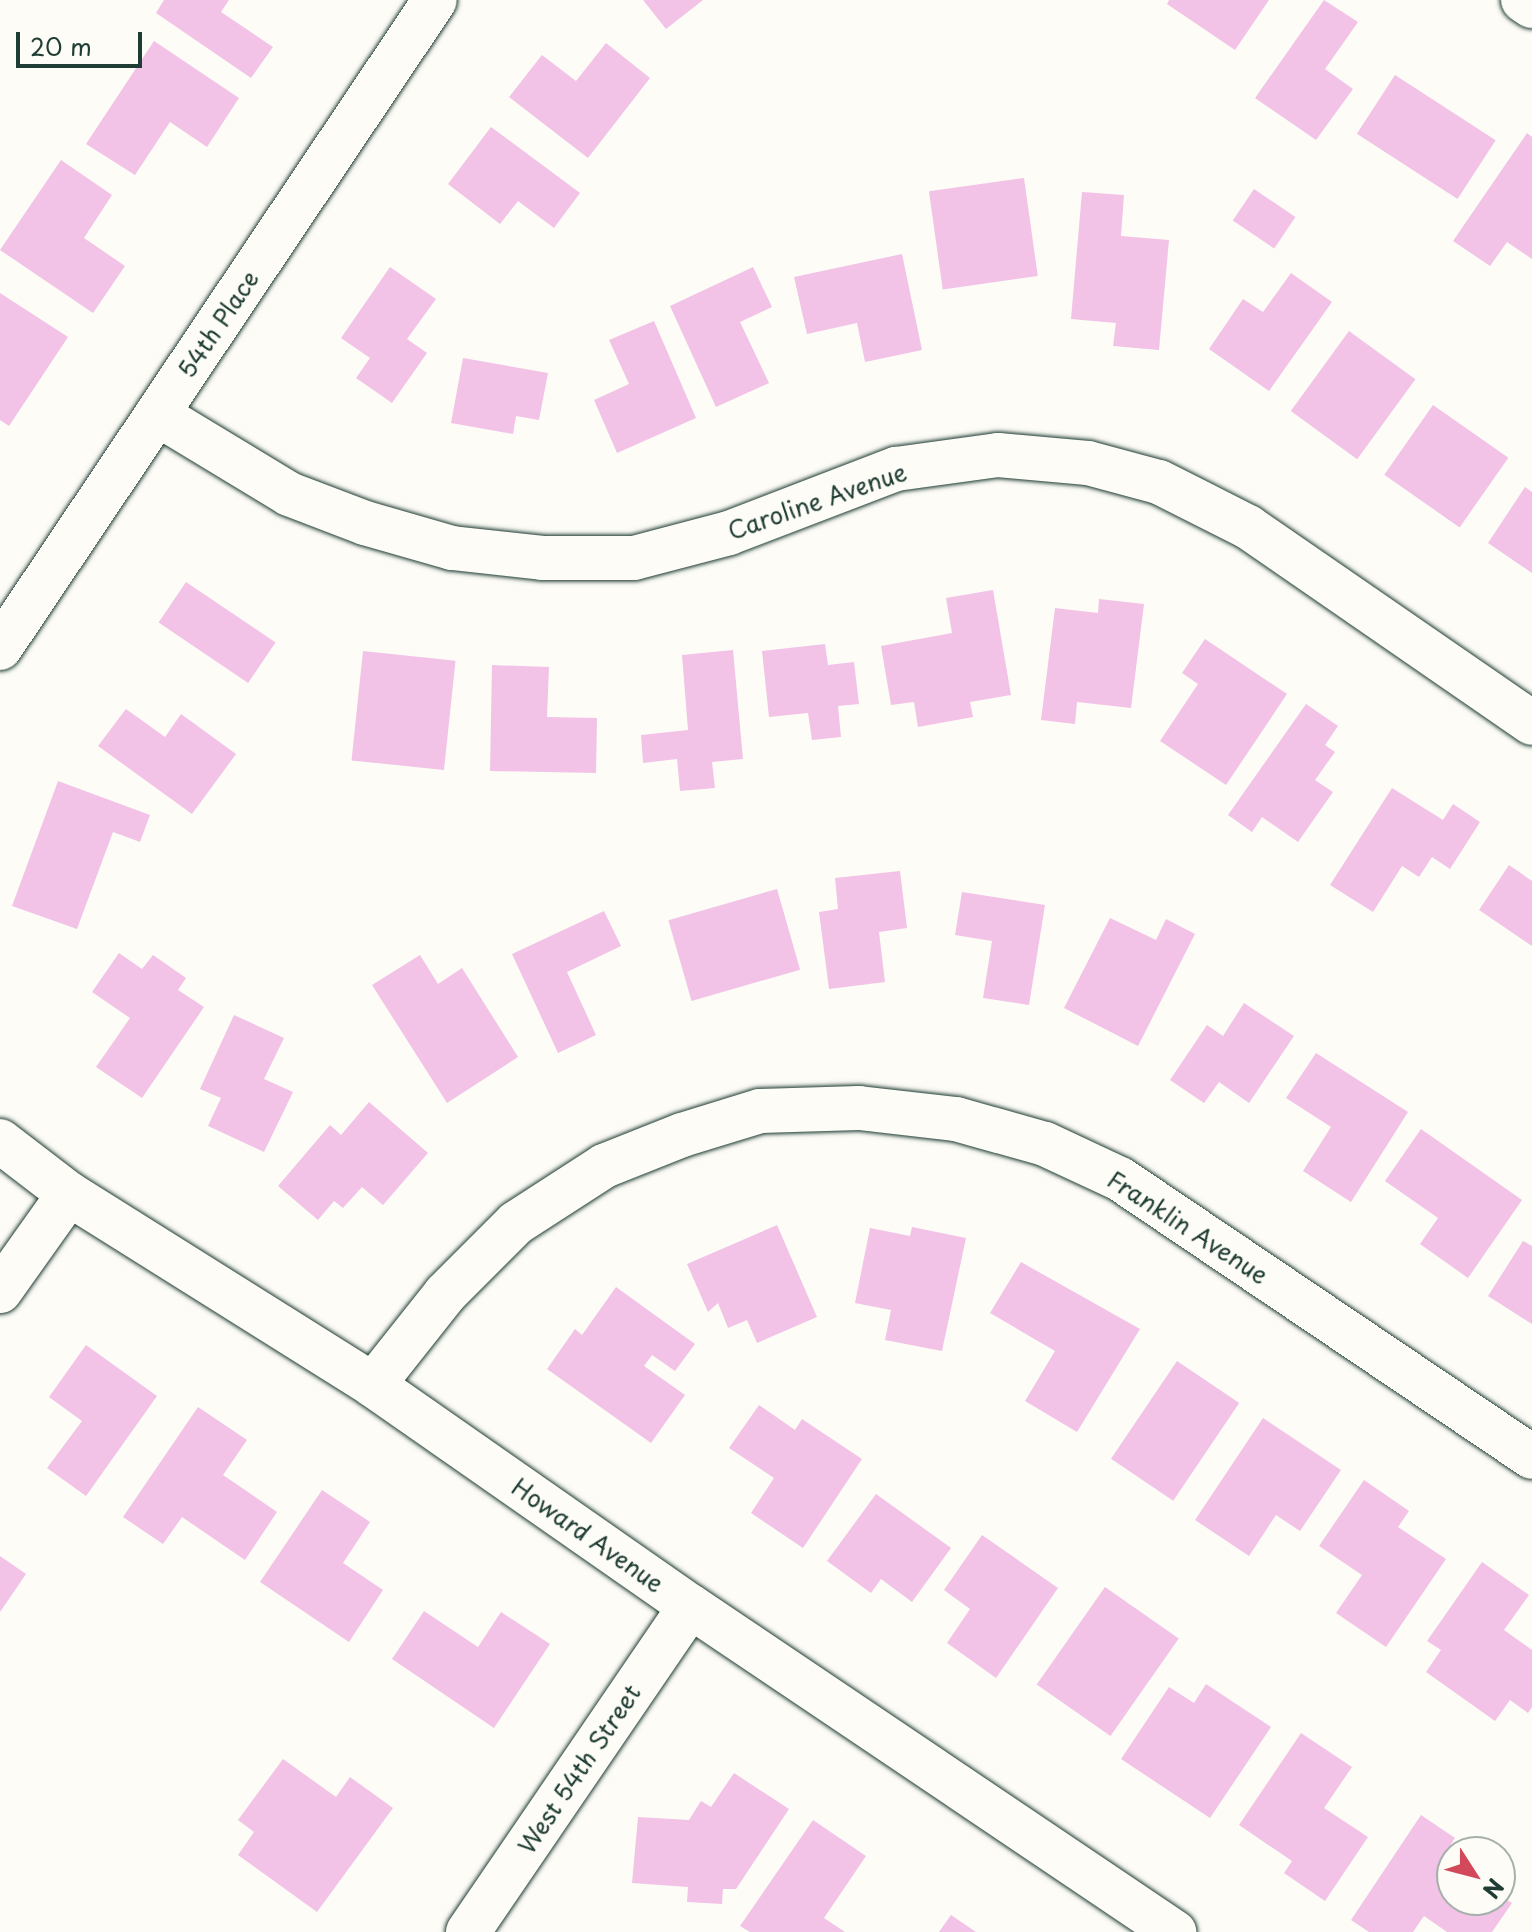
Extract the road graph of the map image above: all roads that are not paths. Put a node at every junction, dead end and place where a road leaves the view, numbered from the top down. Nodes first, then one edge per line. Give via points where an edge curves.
1 (435, 0) edge
2 (1523, 0) edge
3 (1532, 6) edge
4 (157, 414) junction
5 (0, 648) edge
6 (1532, 723) edge
7 (0, 1141) edge
8 (69, 1194) junction
9 (0, 1291) edge
10 (373, 1385) junction
11 (1532, 1457) edge
12 (690, 1606) junction
13 (468, 1932) edge
14 (1174, 1932) edge

1 - 4 street, 54th Place
2 - 3 street
4 - 5 street, 54th Place
4 - 6 street, Caroline Avenue via 289,494 365,523 452,548 542,558 634,558 729,533 896,469 998,455 1088,463 1159,482 1248,527
7 - 8 street, Howard Avenue
8 - 9 street
8 - 10 street, Howard Avenue
10 - 11 street, Franklin Avenue via 445,1294 516,1223 604,1166 760,1111 859,1108 956,1119 1045,1144 1120,1179
10 - 12 street, Howard Avenue
12 - 13 street, West 54th Street
12 - 14 street, Howard Avenue

